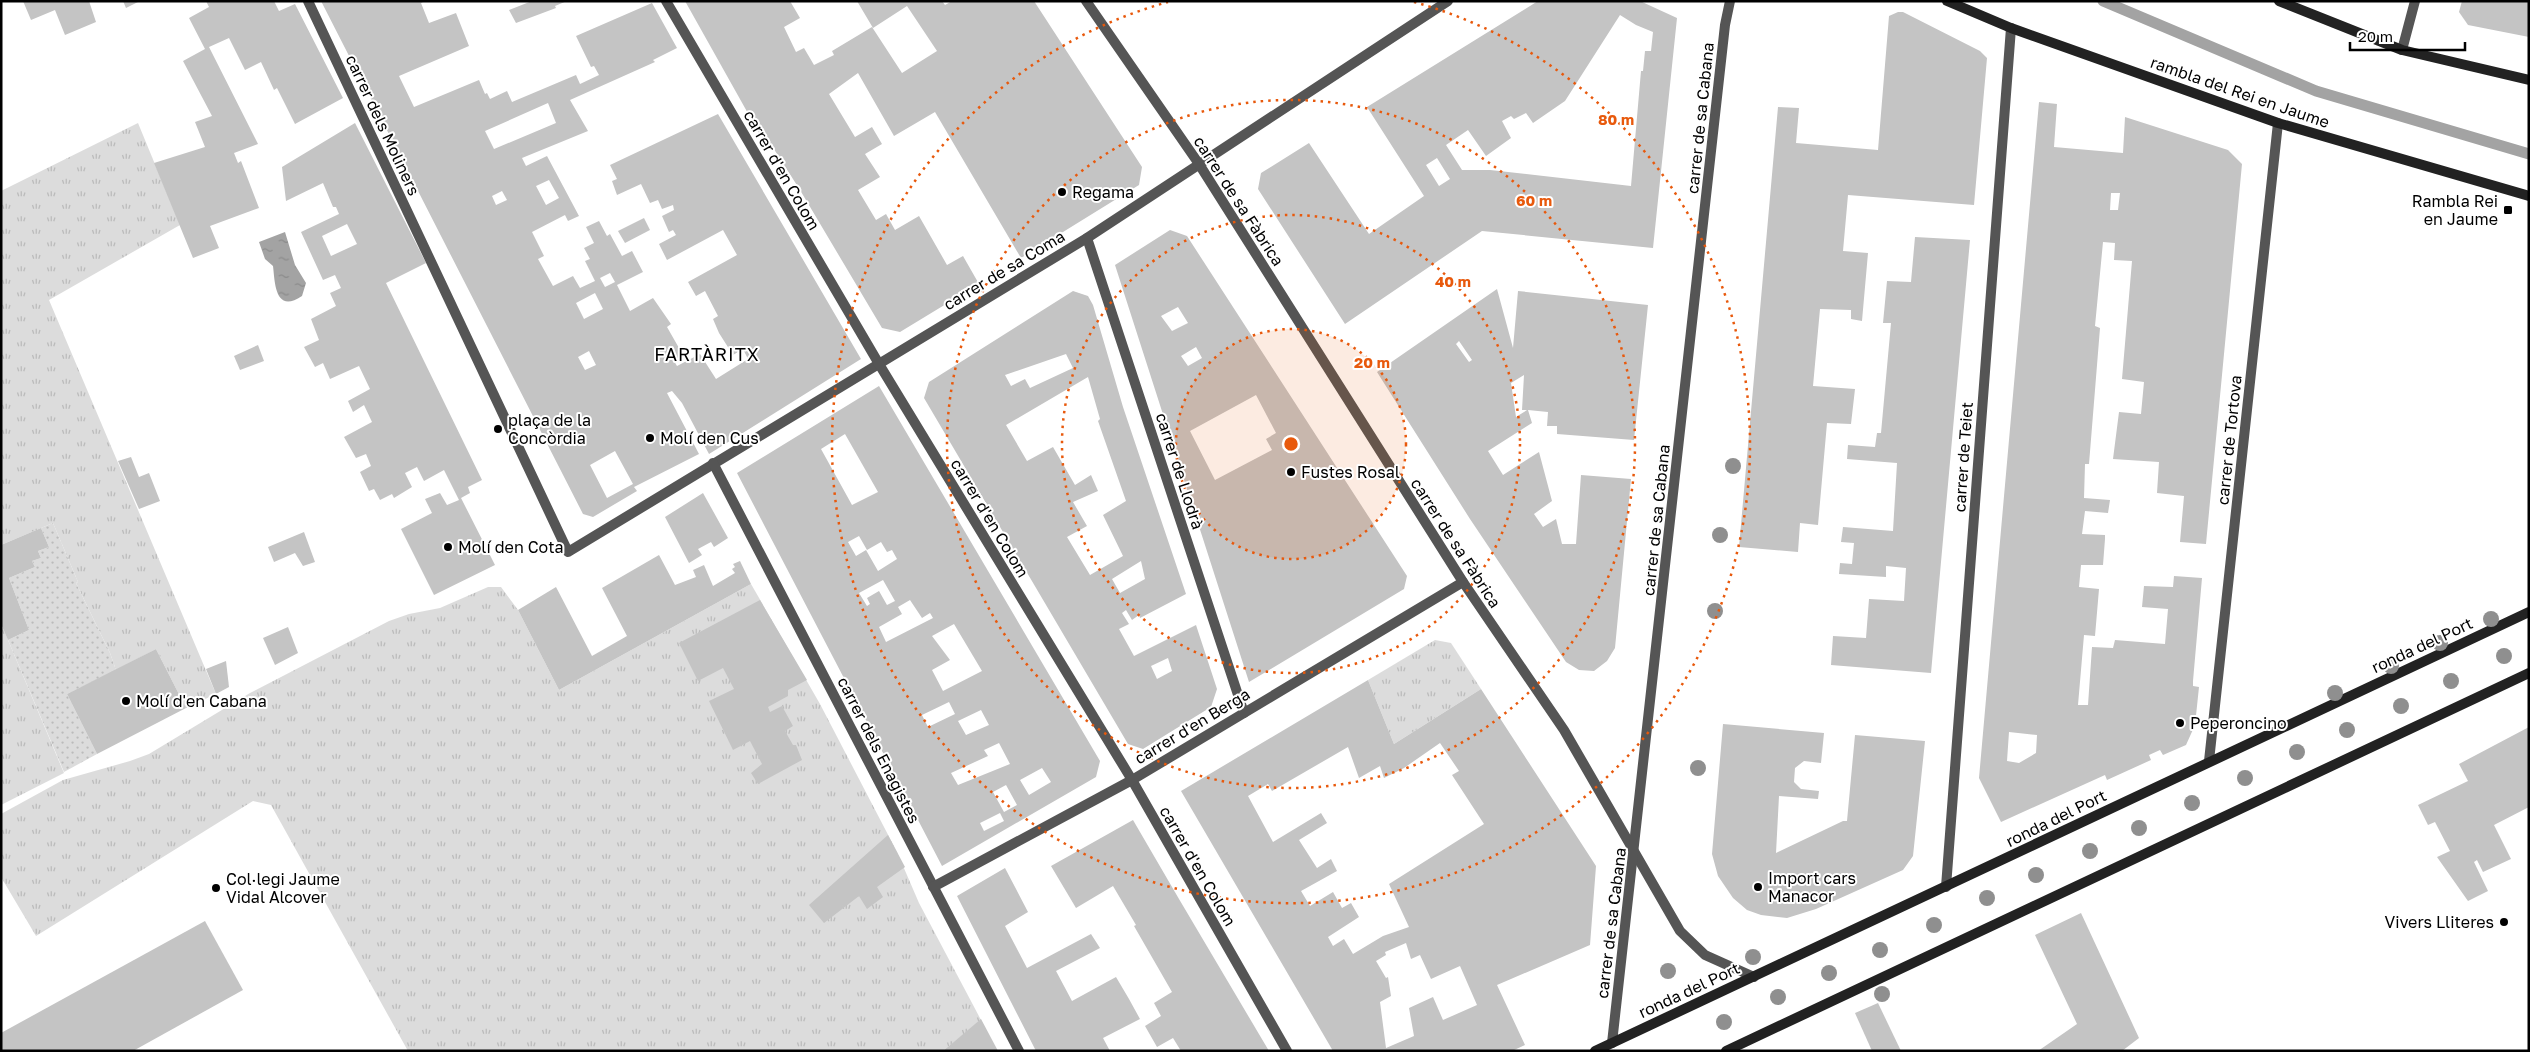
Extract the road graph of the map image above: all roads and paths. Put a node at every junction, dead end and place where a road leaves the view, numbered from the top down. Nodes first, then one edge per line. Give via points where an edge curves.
1 (308, 1) edge
2 (666, 1) edge
3 (1086, 1) edge
4 (1448, 1) edge
5 (1730, 1) edge
6 (1947, 1) edge
7 (2279, 1) edge
8 (2415, 1) edge
9 (2011, 28) junction
10 (2402, 50) junction
11 (2529, 80) edge
12 (2278, 123) junction
13 (1199, 164) junction
14 (2529, 196) edge
15 (1086, 238) junction
16 (879, 364) junction
17 (713, 463) junction
18 (568, 552) joint
19 (1463, 582) junction
20 (2529, 612) edge
21 (2529, 673) edge
22 (1244, 713) junction
23 (2209, 761) junction
24 (1132, 780) junction
25 (1635, 850) junction
26 (933, 887) junction
27 (1946, 887) junction
28 (1754, 976) junction
29 (1612, 1043) junction
30 (1019, 1051) edge
31 (1287, 1051) edge
32 (1595, 1051) edge
33 (1726, 1051) edge

1 - 18 street, carrer dels Moliners
2 - 16 street, carrer d'en Colom
3 - 13 street, carrer de sa Fàbrica
4 - 13 street, carrer de sa Coma
5 - 25 street, carrer de sa Cabana
6 - 9 main road, rambla del Rei en Jaume
7 - 10 main road
8 - 10 street
9 - 12 main road, rambla del Rei en Jaume
9 - 27 street, carrer de Teiet
10 - 11 main road
12 - 14 main road, rambla del Rei en Jaume
12 - 23 street, carrer de Tortova
13 - 15 street, carrer de sa Coma
13 - 19 street, carrer de sa Fàbrica
15 - 16 street, carrer de sa Coma
15 - 22 street, carrer de Llodrà
16 - 17 street, carrer de sa Coma
16 - 24 street, carrer d'en Colom
17 - 18 street, carrer de sa Coma
17 - 26 street, carrer dels Enagistes
19 - 22 street, carrer d'en Berga
19 - 25 street, carrer de sa Fàbrica via 1564,730
20 - 23 main road, ronda del Port
21 - 33 main road
22 - 24 street, carrer d'en Berga
23 - 27 main road, ronda del Port
24 - 26 street, carrer d'en Berga
24 - 31 street, carrer d'en Colom
25 - 28 street, carrer de sa Fàbrica via 1680,931 1705,956
25 - 29 street, carrer de sa Cabana
26 - 30 street, carrer dels Enagistes
27 - 28 main road, ronda del Port
28 - 29 main road, ronda del Port
29 - 32 main road, ronda del Port

